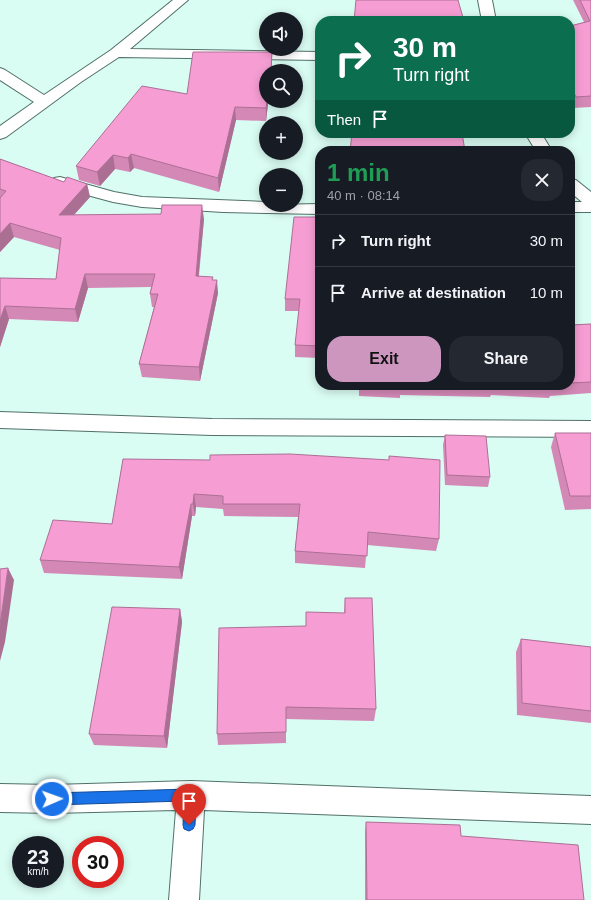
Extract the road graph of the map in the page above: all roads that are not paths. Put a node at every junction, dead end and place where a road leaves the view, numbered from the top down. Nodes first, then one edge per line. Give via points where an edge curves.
1 (181, 0) edge
2 (485, 0) edge
3 (488, 16) edge
4 (116, 53) junction
5 (315, 56) edge
6 (0, 72) edge
7 (44, 102) junction
8 (0, 134) edge
9 (46, 177) edge
10 (575, 188) edge
11 (591, 200) edge
12 (575, 207) edge
13 (591, 207) edge
14 (315, 209) edge
15 (0, 420) edge
16 (591, 428) edge
17 (191, 795) junction
18 (0, 798) edge
19 (591, 810) edge
20 (184, 900) edge

1 - 4 street
2 - 3 street
4 - 5 street
4 - 7 street
6 - 7 street
7 - 8 street
9 - 14 street via 113,197 142,202
10 - 11 street
12 - 13 street
15 - 16 street via 212,428
17 - 18 street
17 - 19 street
17 - 20 street

